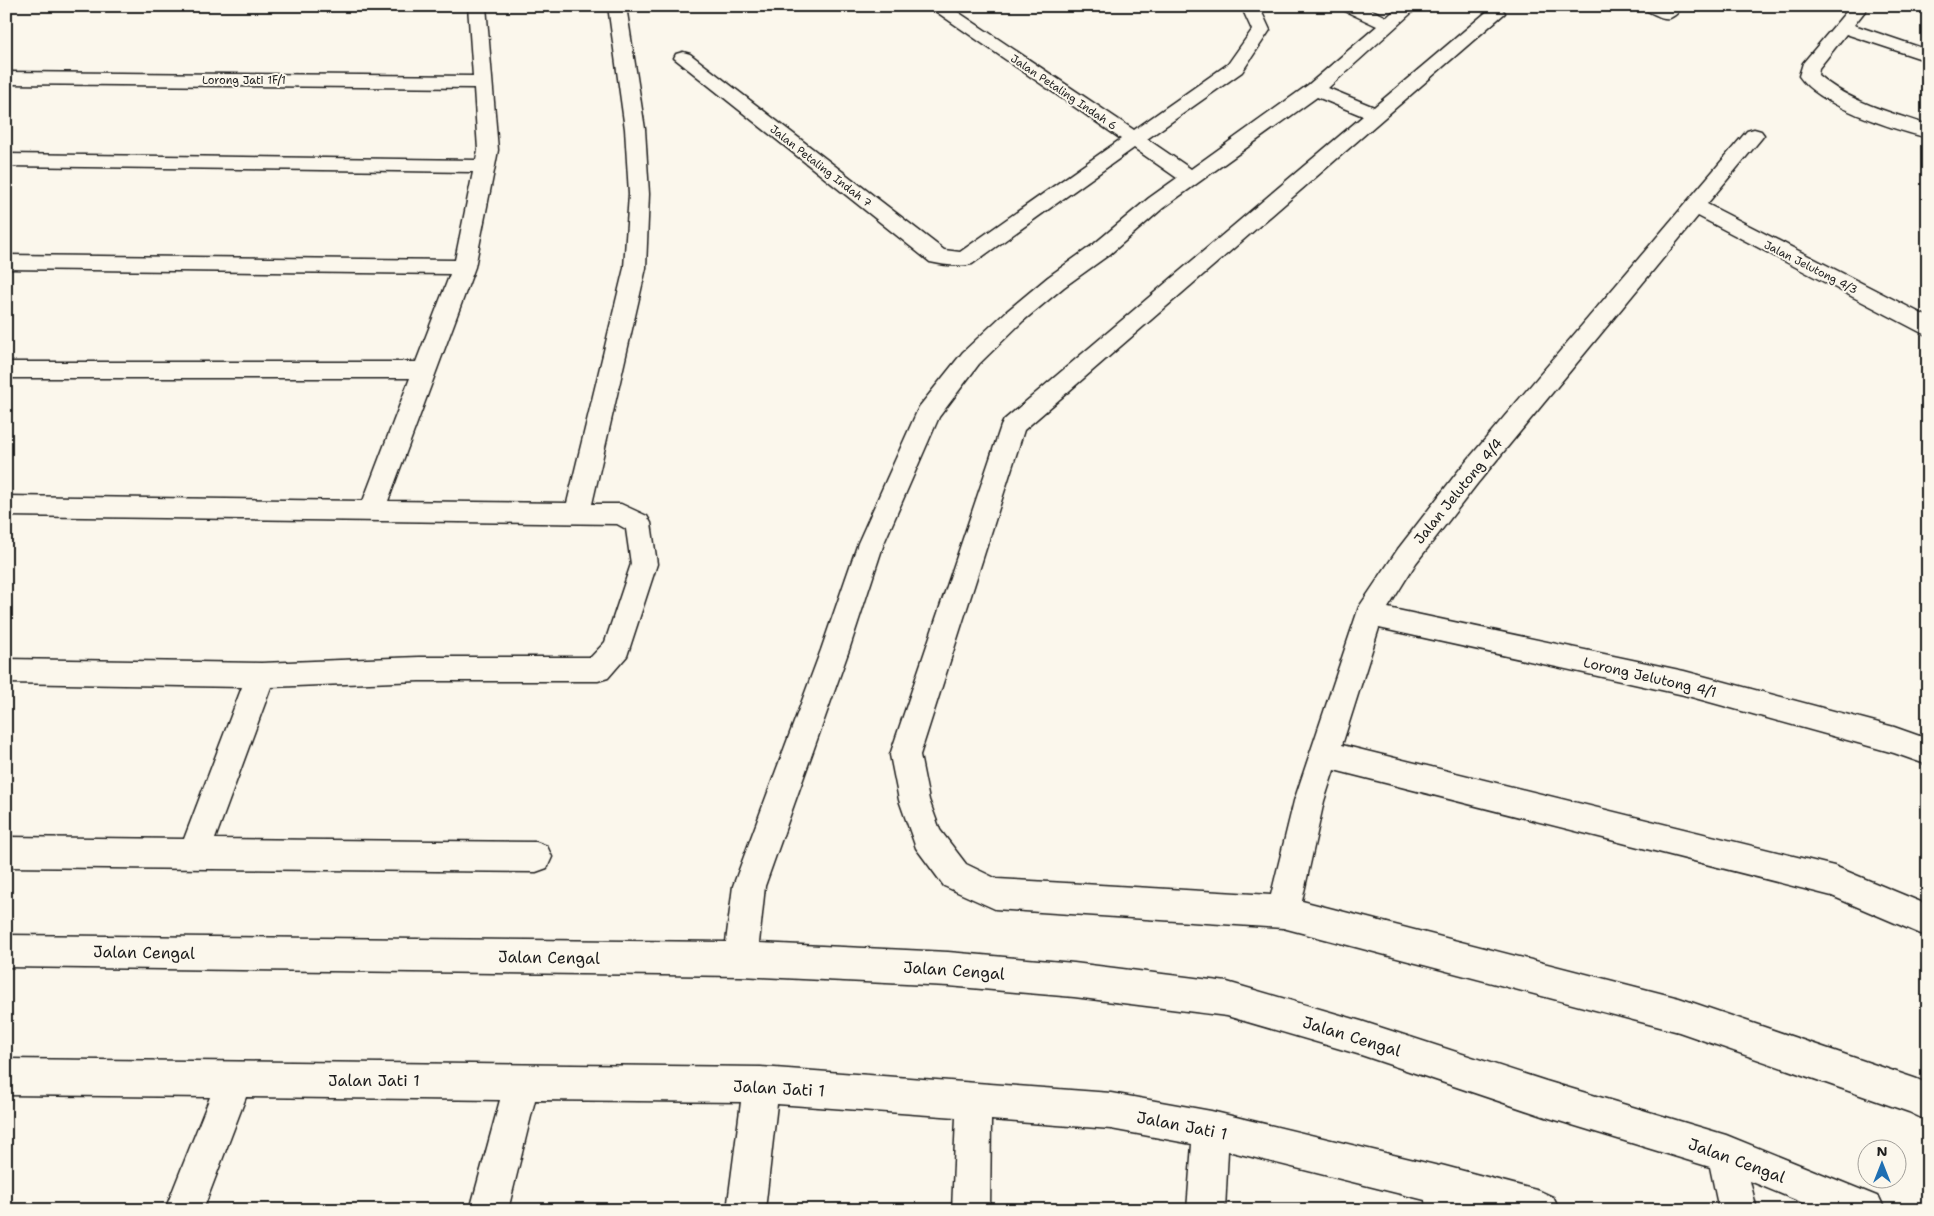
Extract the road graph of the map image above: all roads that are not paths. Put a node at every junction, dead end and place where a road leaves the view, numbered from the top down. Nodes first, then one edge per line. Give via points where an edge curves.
1 (476, 6) edge
2 (617, 6) edge
3 (937, 6) edge
4 (1250, 6) edge
5 (1349, 6) edge
6 (1410, 6) edge
7 (1651, 6) edge
8 (1674, 6) edge
9 (1860, 6) edge
10 (1496, 13) dead end
11 (1388, 24) junction
12 (1843, 27) junction
13 (1928, 56) edge
14 (684, 58) dead end
15 (6, 78) edge
16 (483, 82) junction
17 (1315, 89) junction
18 (1377, 116) junction
19 (1928, 132) edge
20 (1754, 135) dead end
21 (1134, 139) junction
22 (6, 160) edge
23 (485, 166) junction
24 (1191, 178) junction
25 (1695, 206) junction
26 (6, 262) edge
27 (464, 268) junction
28 (1928, 327) edge
29 (6, 370) edge
30 (425, 370) junction
31 (6, 506) edge
32 (372, 510) junction
33 (577, 514) junction
34 (1370, 615) junction
35 (6, 671) edge
36 (261, 675) junction
37 (1928, 752) edge
38 (1324, 754) junction
39 (6, 852) edge
40 (194, 854) junction
41 (536, 857) dead end
42 (1283, 912) junction
43 (1928, 921) edge
44 (6, 951) edge
45 (741, 959) junction
46 (6, 1077) edge
47 (235, 1079) junction
48 (522, 1083) junction
49 (762, 1085) junction
50 (974, 1102) junction
51 (1928, 1103) edge
52 (1211, 1129) junction
53 (1726, 1153) junction
54 (1443, 1197) edge
55 (184, 1210) edge
56 (489, 1210) edge
57 (746, 1210) edge
58 (971, 1210) edge
59 (1206, 1210) edge
60 (1540, 1210) edge
61 (1738, 1210) edge
62 (1866, 1210) edge

1 - 16 street
2 - 33 street via 636,138 639,194 635,268
3 - 21 street, Jalan Petaling Indah 6
4 - 21 street via 1262,30 1235,68
5 - 11 street
6 - 11 street
7 - 8 street via 1667,14
9 - 12 street
10 - 18 street
11 - 17 street
12 - 13 street
12 - 19 street via 1810,67 1808,76 1846,102
14 - 21 street, Jalan Petaling Indah 7 via 938,257 964,259
15 - 16 street, Lorong Jati 1F/1
16 - 23 street via 488,150
17 - 18 street
17 - 24 street
18 - 42 street via 1013,426 905,755 914,800 927,838 955,875 995,894
20 - 25 street, Jalan Jelutong 4/4
21 - 24 street, Jalan Petaling Indah 6
22 - 23 street
23 - 27 street
24 - 45 street via 1015,316 971,358 928,413 871,543 749,886
25 - 28 street, Jalan Jelutong 4/3
25 - 34 street, Jalan Jelutong 4/4 via 1468,477 1407,556
26 - 27 street
27 - 30 street
29 - 30 street
30 - 32 street
31 - 32 street
32 - 33 street
33 - 36 street via 621,514 638,523 644,564 617,648 598,668 419,668
34 - 37 street, Lorong Jelutong 4/1 via 1684,683
34 - 38 street, Jalan Jelutong 4/4
35 - 36 street
36 - 40 street
38 - 42 street, Jalan Jelutong 4/4 via 1309,801
38 - 43 street via 1834,881
39 - 40 street
40 - 41 street
42 - 51 street via 1679,1015
44 - 45 street, Jalan Cengal
45 - 53 street, Jalan Cengal via 948,969 1074,980 1227,999
46 - 47 street, Jalan Jati 1
47 - 48 street, Jalan Jati 1
47 - 55 street
48 - 49 street, Jalan Jati 1
48 - 56 street
49 - 50 street, Jalan Jati 1
49 - 57 street
50 - 52 street, Jalan Jati 1 via 1111,1111
50 - 58 street
52 - 54 street, Jalan Jati 1
52 - 59 street
53 - 61 street
53 - 62 street, Jalan Cengal
54 - 60 street, Jalan Jati 1

